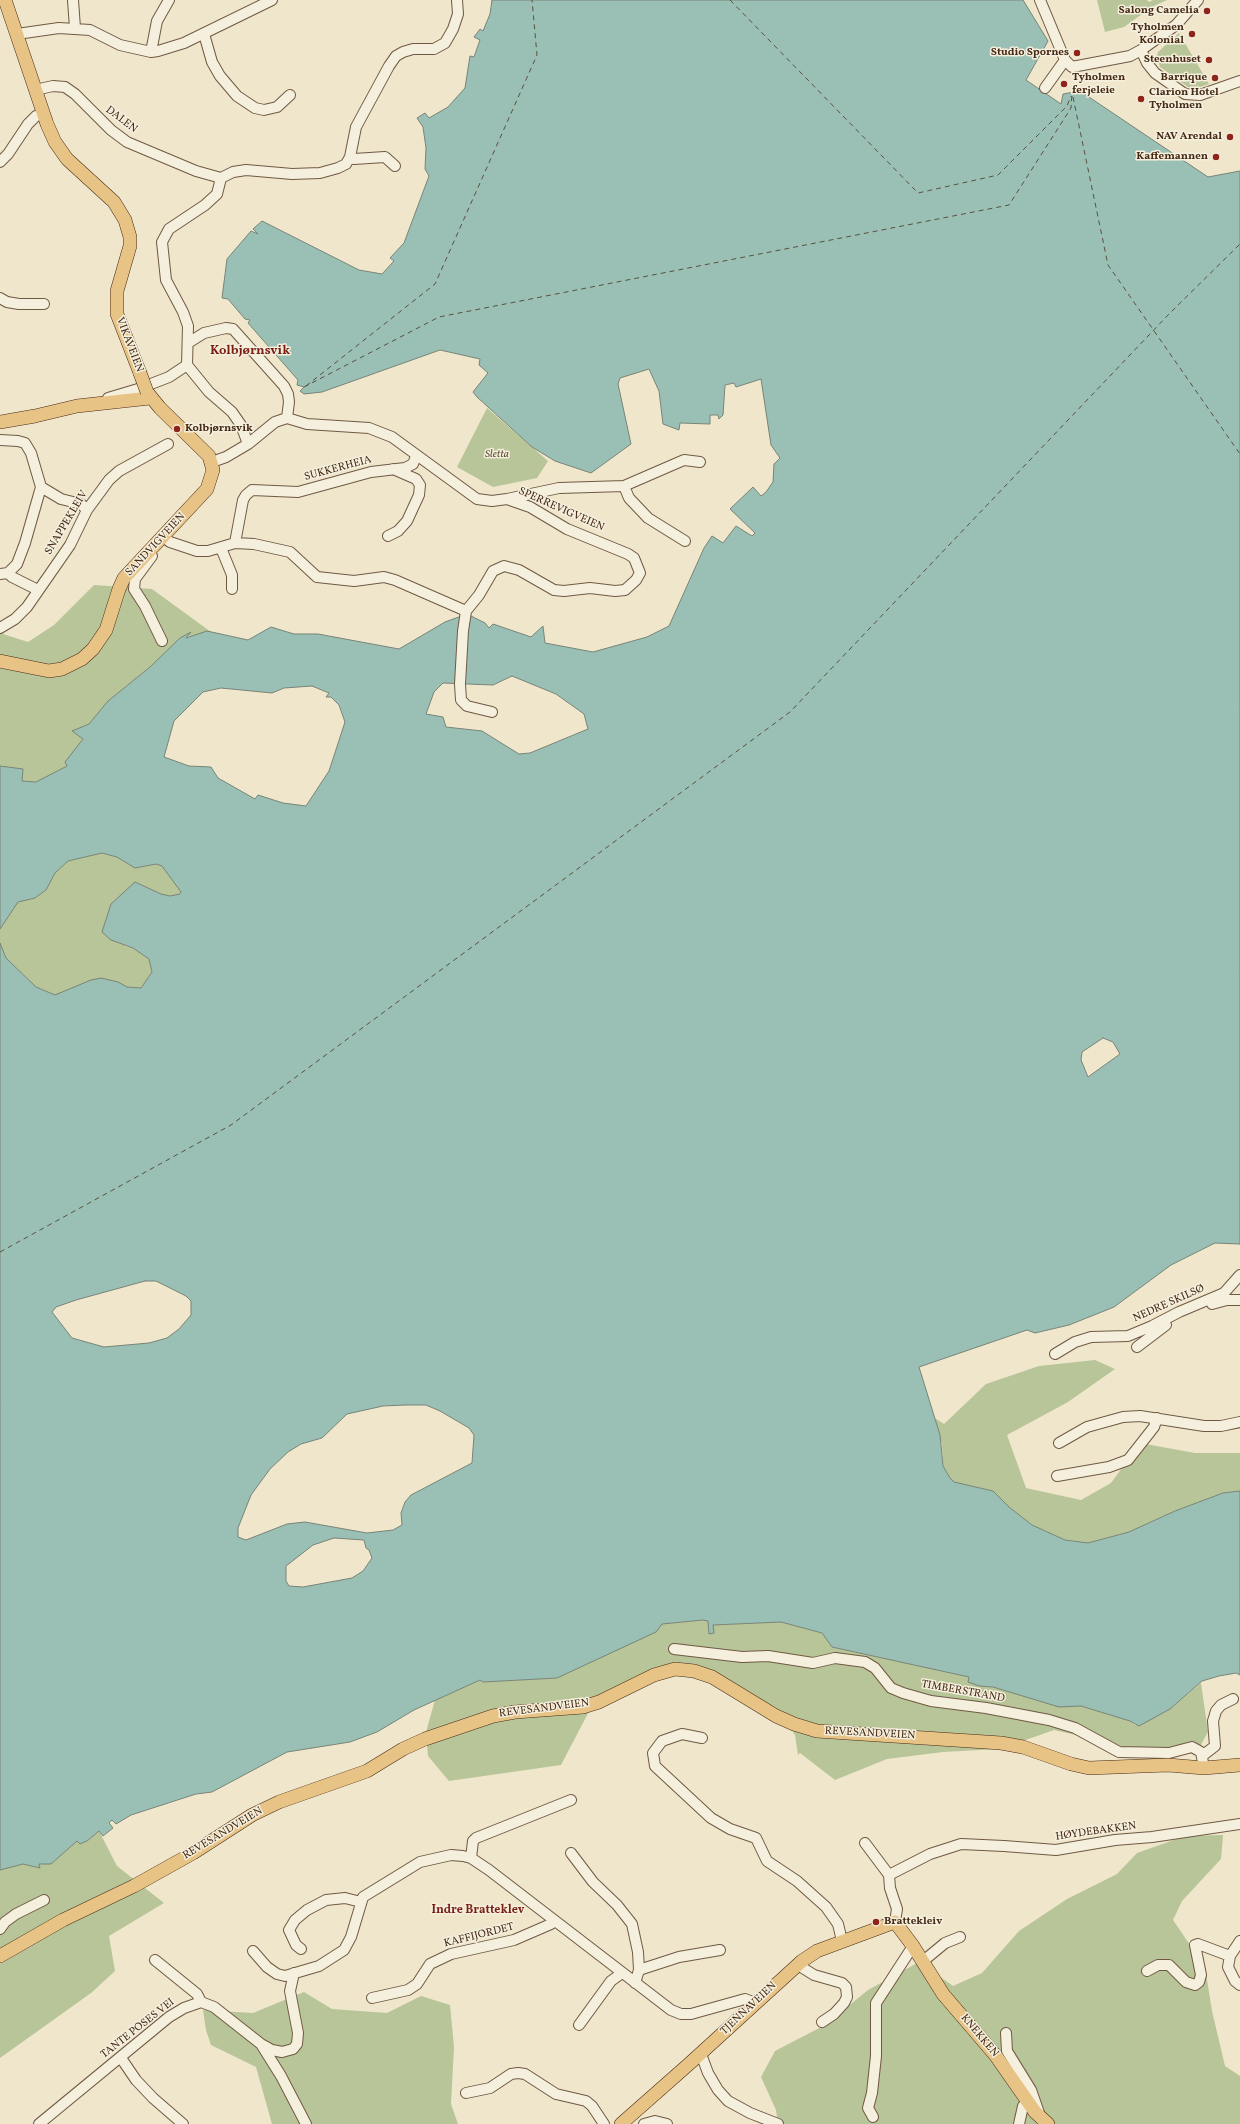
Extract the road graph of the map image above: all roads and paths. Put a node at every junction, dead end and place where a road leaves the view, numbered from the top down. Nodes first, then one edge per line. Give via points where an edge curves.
1 (5, 0) edge
2 (73, 0) edge
3 (169, 0) edge
4 (272, 0) edge
5 (457, 0) edge
6 (1040, 0) edge
7 (1198, 0) edge
8 (75, 28) junction
9 (17, 34) junction
10 (204, 34) junction
11 (1141, 50) junction
12 (151, 52) junction
13 (1069, 64) junction
14 (1240, 80) edge
15 (1045, 88) dead end
16 (35, 90) junction
17 (290, 95) dead end
18 (43, 114) junction
19 (350, 157) junction
20 (0, 162) edge
21 (396, 166) dead end
22 (221, 178) junction
23 (0, 298) edge
24 (44, 304) dead end
25 (188, 343) junction
26 (187, 365) junction
27 (149, 395) junction
28 (77, 406) junction
29 (287, 418) junction
30 (0, 422) edge
31 (0, 440) edge
32 (168, 444) dead end
33 (248, 444) junction
34 (416, 456) junction
35 (212, 462) junction
36 (700, 462) dead end
37 (391, 468) junction
38 (624, 486) junction
39 (41, 487) junction
40 (507, 499) junction
41 (86, 510) junction
42 (388, 536) dead end
43 (165, 538) junction
44 (685, 541) dead end
45 (235, 543) junction
46 (221, 548) junction
47 (4, 573) edge
48 (232, 589) dead end
49 (38, 590) junction
50 (466, 611) junction
51 (0, 628) edge
52 (162, 641) dead end
53 (0, 661) edge
54 (492, 712) dead end
55 (1240, 1275) edge
56 (1240, 1300) edge
57 (1200, 1305) junction
58 (1137, 1347) dead end
59 (1055, 1354) dead end
60 (1157, 1418) junction
61 (1240, 1422) edge
62 (1059, 1443) dead end
63 (1057, 1476) dead end
64 (674, 1649) dead end
65 (1233, 1699) dead end
66 (702, 1738) dead end
67 (1203, 1762) junction
68 (1240, 1765) edge
69 (570, 1800) dead end
70 (1240, 1824) edge
71 (865, 1843) dead end
72 (571, 1853) dead end
73 (471, 1858) junction
74 (889, 1875) junction
75 (44, 1900) dead end
76 (362, 1902) junction
77 (554, 1921) junction
78 (895, 1922) junction
79 (0, 1929) edge
80 (960, 1937) dead end
81 (842, 1941) junction
82 (1240, 1941) edge
83 (913, 1946) junction
84 (301, 1949) dead end
85 (720, 1950) dead end
86 (253, 1951) dead end
87 (0, 1956) edge
88 (1230, 1956) junction
89 (155, 1960) dead end
90 (922, 1962) junction
91 (798, 1965) junction
92 (638, 1970) junction
93 (1147, 1971) dead end
94 (622, 1973) junction
95 (294, 1974) junction
96 (635, 1983) junction
97 (1240, 1985) edge
98 (372, 1998) dead end
99 (202, 2002) junction
100 (755, 2003) junction
101 (822, 2022) dead end
102 (579, 2025) dead end
103 (1006, 2033) dead end
104 (261, 2044) junction
105 (701, 2054) junction
106 (121, 2058) junction
107 (466, 2092) dead end
108 (1028, 2103) junction
109 (873, 2116) dead end
110 (1044, 2121) edge
111 (39, 2124) edge
112 (183, 2124) edge
113 (306, 2124) edge
114 (604, 2124) edge
115 (621, 2124) edge
116 (644, 2124) edge
117 (667, 2124) edge
118 (778, 2124) edge
119 (1019, 2124) edge

1 - 9 main road, VIKAVEIEN
2 - 8 street
3 - 12 street via 157,21
4 - 10 street
5 - 19 street via 458,14 445,42 434,49 413,49 403,52 396,56 389,66 356,127
6 - 13 street
7 - 11 street via 1176,26
8 - 9 street
8 - 12 street via 90,30 120,45
9 - 16 main road, VIKAVEIEN
10 - 12 street via 184,43
10 - 17 street via 212,62 237,96 255,108 264,110 277,107
11 - 13 street via 1116,60
11 - 14 street via 1155,73 1185,94 1200,95
13 - 15 street
16 - 18 main road, VIKAVEIEN
16 - 22 street, DALEN via 53,86 65,87 127,142 196,172
18 - 20 street via 36,116 28,124
18 - 27 main road, VIKAVEIEN, bridge via 60,150 75,167 106,193 125,220 130,246 117,291 117,314
19 - 21 street via 354,159 385,156
19 - 22 street via 346,164 320,173 292,174 246,170 233,172
22 - 25 street via 217,194 169,230 162,242 166,280 188,326
23 - 24 street via 19,304
25 - 26 street
25 - 29 street via 204,333 233,329 284,386 289,402
26 - 28 street via 138,389
26 - 33 street via 209,392 232,412 241,425
27 - 28 main road
27 - 35 main road, VIKAVEIEN
28 - 30 main road
29 - 33 street via 275,422
29 - 34 street, SPERREVIGVEIEN via 307,424 369,428 392,437
31 - 39 street via 25,443
32 - 41 street, SNAPPEKLEIV via 119,471
33 - 35 street
34 - 37 street, SUKKERHEIA via 413,464 405,468
34 - 40 street, SPERREVIGVEIEN via 477,499
35 - 43 main road, SANDVIGVEIEN via 212,476 208,488
36 - 38 street via 684,460
37 - 42 street via 416,479 420,485 419,495 407,521 398,531
37 - 45 street, SUKKERHEIA via 298,492 252,490 243,500
38 - 40 street via 558,488
38 - 44 street via 629,498 648,518
39 - 41 street via 61,499 81,504
39 - 47 street via 17,564
40 - 50 street, SPERREVIGVEIEN via 530,507 567,529 628,554 634,558 640,573 625,590 590,588 564,591 554,590 519,570 504,566 493,571
41 - 49 street, SNAPPEKLEIV via 70,545
43 - 46 street via 197,551
43 - 52 street via 135,579 134,589
43 - 53 main road, SANDVIGVEIEN via 124,578 106,630 93,649 82,659 62,669 49,671
45 - 46 street
45 - 50 street via 254,544 290,552 317,577 354,581 384,577 395,580
46 - 48 street via 232,575
47 - 49 street
49 - 51 street, SNAPPEKLEIV via 15,619
50 - 54 street via 460,684 462,700 467,706
55 - 57 street, NEDRE SKILSØ via 1224,1293
56 - 57 street
57 - 58 street via 1165,1325
57 - 59 street, NEDRE SKILSØ via 1128,1336 1091,1338 1075,1342
60 - 61 street via 1204,1426
60 - 62 street via 1140,1416 1108,1420
60 - 63 street via 1154,1427 1128,1460 1109,1467
64 - 67 street, TIMBERSTRAND via 742,1657 768,1656 813,1663 834,1658 851,1659 871,1665 891,1688 927,1700 1049,1720 1075,1728 1120,1752 1169,1753 1192,1747 1197,1749
65 - 67 street via 1221,1705 1216,1711 1213,1721 1215,1746
66 - 81 street via 682,1734 662,1741 654,1753 654,1766 710,1818 730,1829 756,1838 768,1861 798,1880 826,1907 838,1924
67 - 68 main road, REVESANDVEIEN
67 - 87 main road, REVESANDVEIEN via 1090,1768 1023,1747 1001,1743 817,1731 776,1716 712,1677 694,1670 675,1670 654,1675 599,1702 583,1707 493,1716 425,1739 367,1771 279,1802 252,1815 193,1853 134,1886 63,1920
69 - 73 street via 476,1838
70 - 74 street, HØYDEBAKKEN via 1056,1850 961,1844 930,1854
71 - 74 street
72 - 92 street via 593,1882 632,1924 636,1938
73 - 76 street via 451,1855 420,1862 363,1897
73 - 77 street
74 - 78 street via 890,1888 897,1909
75 - 79 street via 16,1914
76 - 84 street via 345,1898 326,1900 307,1910 295,1920 289,1930 296,1945
76 - 95 street via 344,1950 319,1966
77 - 94 street
77 - 98 street, KAFFIJORDET via 514,1940 451,1954 430,1964 417,1984 408,1990
78 - 81 main road, TJENNAVEIEN
78 - 83 main road, KNEKKEN
80 - 90 street via 945,1943
81 - 91 main road, TJENNAVEIEN via 817,1951
82 - 88 street
83 - 90 main road, KNEKKEN
83 - 109 street via 876,2003 876,2056 868,2108
85 - 92 street via 679,1957
86 - 95 street via 277,1974
88 - 93 street via 1195,1945 1201,1975 1199,1982 1194,1985 1186,1982 1169,1965 1158,1965
88 - 97 street via 1228,1967 1232,1977
89 - 99 street via 197,1994
90 - 108 main road, KNEKKEN via 943,1994 996,2056
91 - 100 main road, TJENNAVEIEN
91 - 101 street via 803,1970 842,1983 846,1987 847,1997 844,2003
92 - 96 street
94 - 96 street
94 - 102 street via 612,1981
95 - 104 street via 290,1991 298,2033 297,2044 293,2049 282,2052
96 - 100 street via 671,2010 681,2014 709,2010 745,1999
99 - 104 street via 214,2007
99 - 106 street, TANTE POSES VEI via 184,2008 170,2017
100 - 105 main road, TJENNAVEIEN
103 - 110 street via 1007,2051 1031,2090
104 - 113 street
105 - 115 main road, TJENNAVEIEN
105 - 118 street via 708,2073 728,2101 766,2121
106 - 111 street, TANTE POSES VEI
106 - 112 street via 136,2080
107 - 114 street via 490,2088 511,2074 525,2074 556,2094 586,2101
108 - 110 main road, KNEKKEN
108 - 119 street via 1023,2106
116 - 117 street via 655,2121

